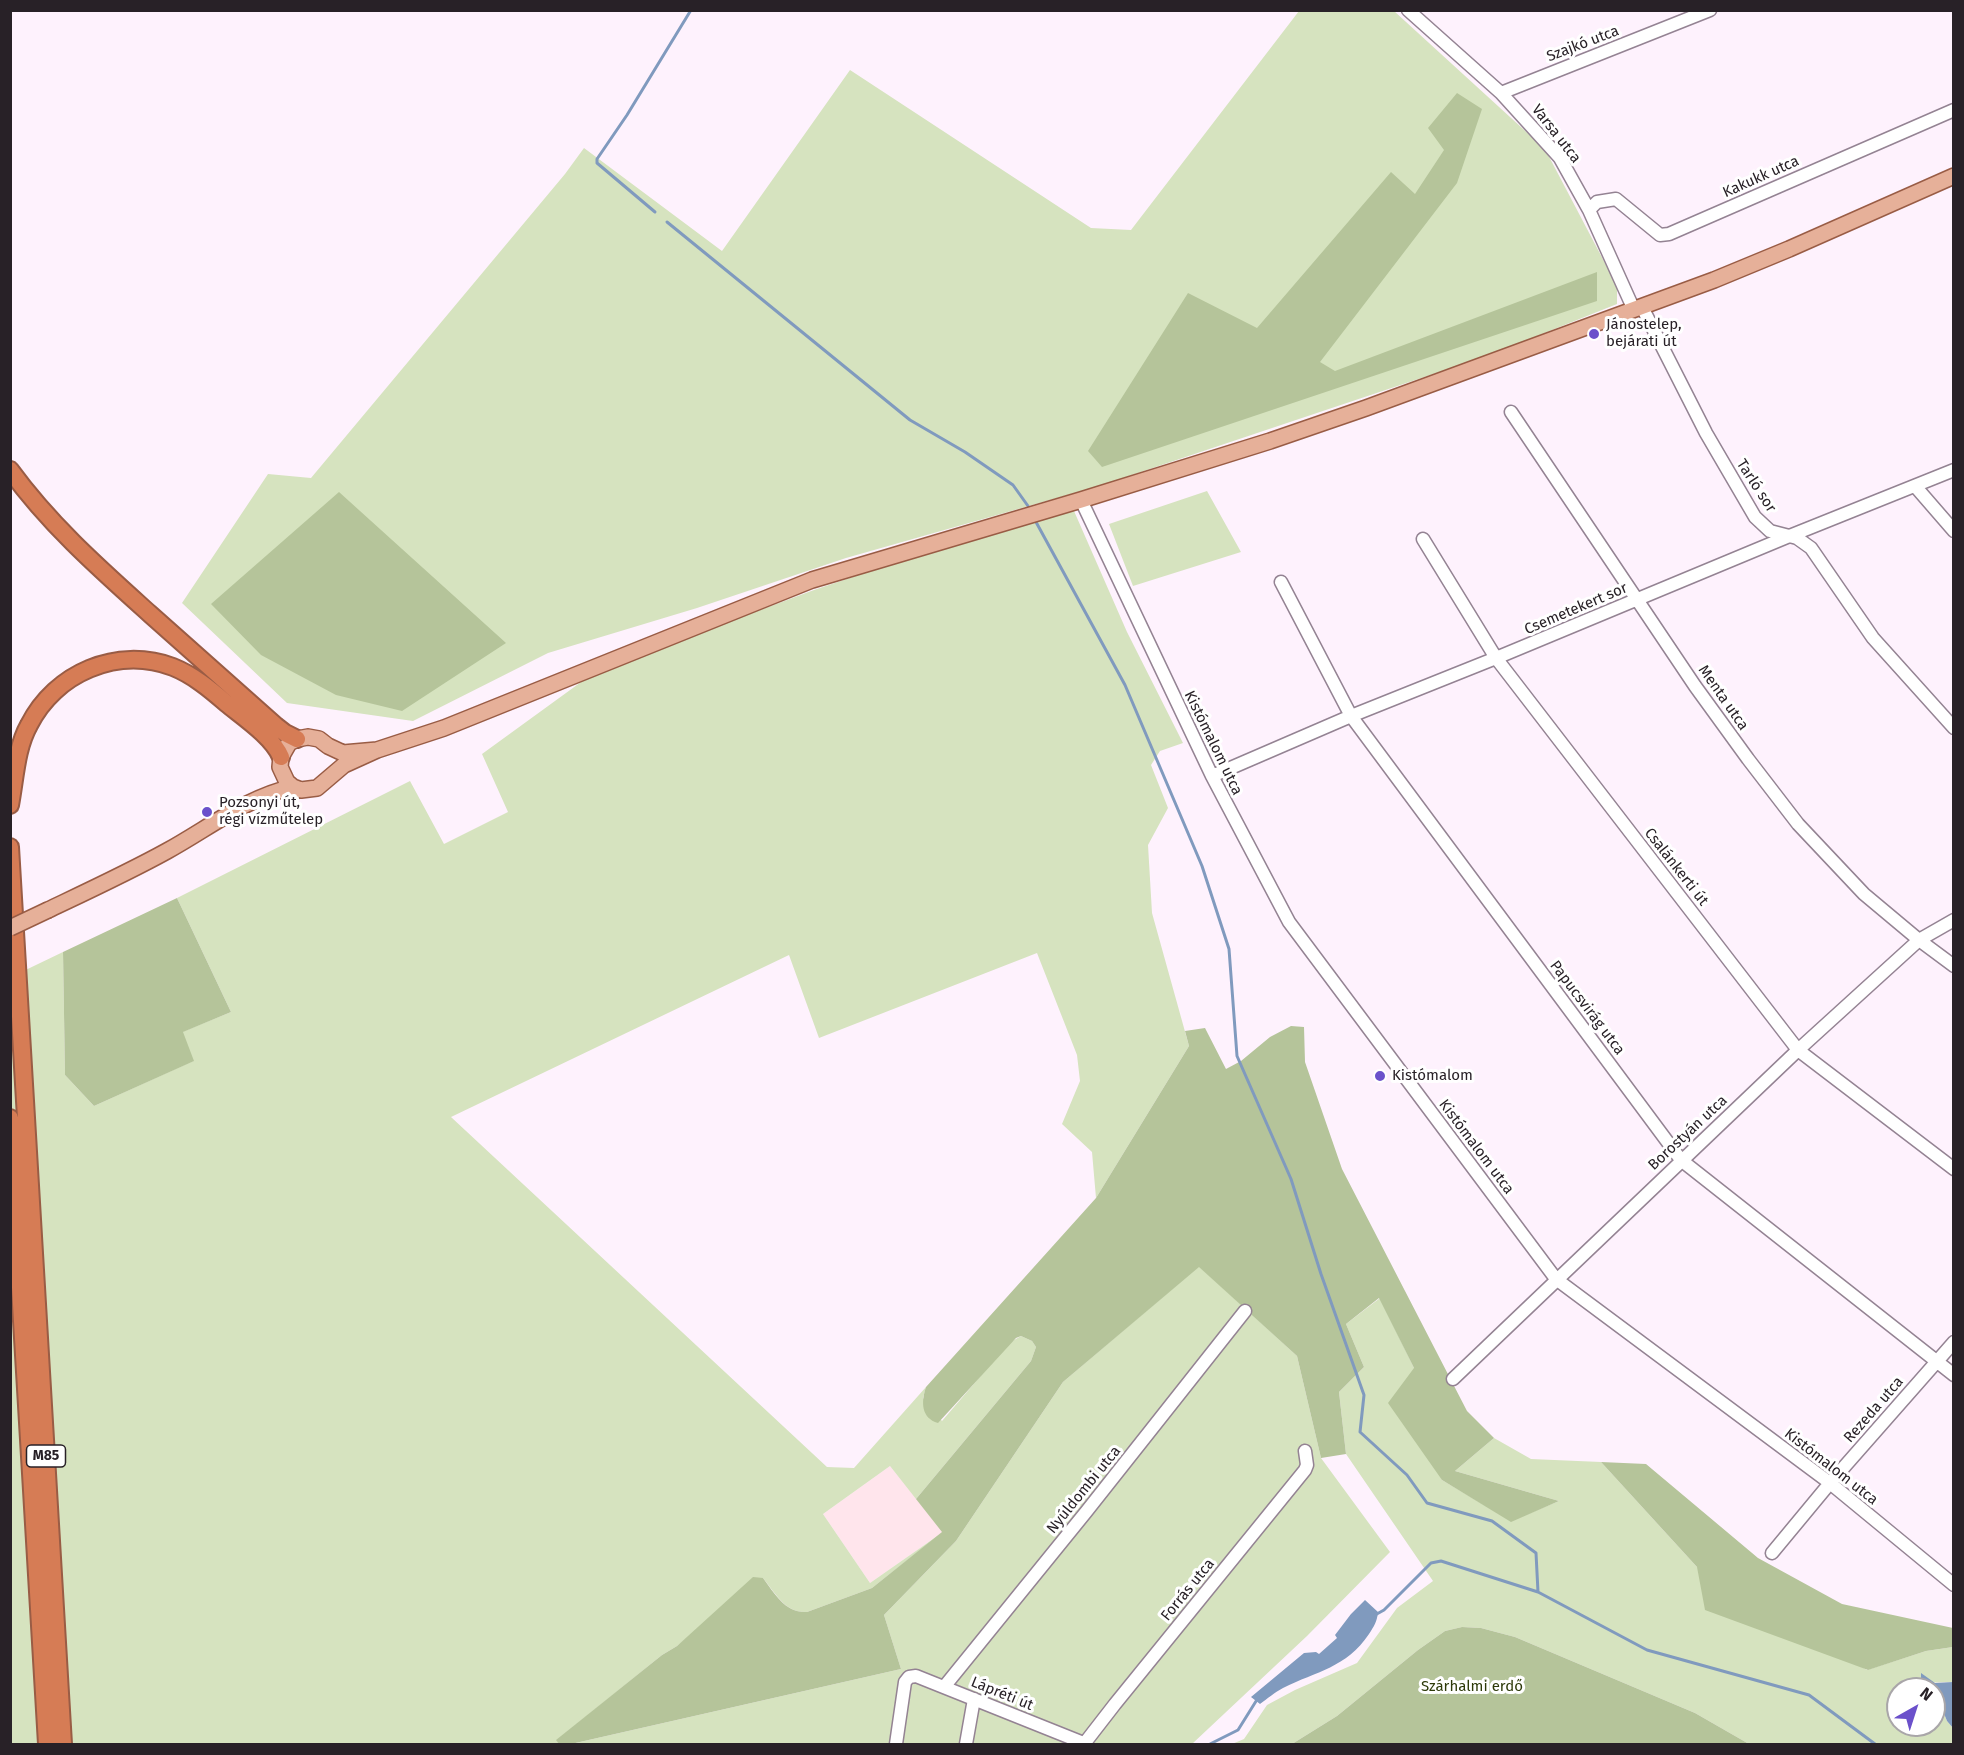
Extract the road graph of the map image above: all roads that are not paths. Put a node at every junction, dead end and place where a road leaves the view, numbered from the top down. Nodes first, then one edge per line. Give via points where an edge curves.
1 (1408, 10) edge
2 (1710, 10) edge
3 (1501, 93) junction
4 (1953, 110) edge
5 (1953, 176) edge
6 (1589, 210) junction
7 (1638, 309) junction
8 (1511, 412) dead end
9 (10, 470) edge
10 (1953, 470) edge
11 (1915, 486) junction
12 (1081, 500) junction
13 (1953, 531) edge
14 (1787, 537) junction
15 (1423, 539) dead end
16 (1281, 582) dead end
17 (1638, 600) junction
18 (1496, 658) junction
19 (1351, 716) junction
20 (1953, 728) edge
21 (297, 738) junction
22 (328, 746) junction
23 (377, 750) junction
24 (280, 762) junction
25 (331, 776) junction
26 (1212, 776) junction
27 (293, 787) junction
28 (251, 801) junction
29 (10, 805) edge
30 (10, 847) edge
31 (1953, 920) edge
32 (10, 928) edge
33 (1919, 940) junction
34 (1953, 966) edge
35 (1798, 1050) junction
36 (10, 1118) edge
37 (1681, 1160) junction
38 (1953, 1169) edge
39 (1556, 1279) junction
40 (1245, 1311) dead end
41 (1953, 1342) edge
42 (1937, 1362) junction
43 (1953, 1375) edge
44 (1453, 1378) dead end
45 (1305, 1451) dead end
46 (1830, 1483) junction
47 (1772, 1553) dead end
48 (1953, 1585) edge
49 (944, 1687) junction
50 (974, 1699) junction
51 (47, 1744) edge
52 (63, 1744) edge
53 (896, 1744) edge
54 (966, 1744) edge
55 (1085, 1744) edge

1 - 3 street, Varsa utca
2 - 3 street, Szajkó utca
3 - 6 street, Varsa utca via 1560,158
4 - 6 street, Kakukk utca via 1669,234 1660,235 1616,199 1597,202
5 - 7 main road via 1789,249
6 - 7 street, Varsa utca
7 - 12 main road via 1270,441
7 - 14 street, Tarló sor via 1755,517 1770,531
8 - 17 street, Menta utca
9 - 21 highway via 44,513 95,565 276,726
10 - 11 street, Csemetekert sor
11 - 13 street
11 - 14 street, Csemetekert sor
12 - 23 main road via 812,580 444,728
12 - 26 street, Kistómalom utca
14 - 17 street, Csemetekert sor
14 - 20 street, Tarló sor via 1797,538 1811,549 1873,638
15 - 18 street, Csalánkerti út
16 - 19 street, Papucsvirág utca
17 - 18 street, Csemetekert sor
17 - 33 street, Menta utca via 1798,824 1864,894
18 - 19 street, Csemetekert sor
18 - 35 street, Csalánkerti út
19 - 26 street, Csemetekert sor
19 - 37 street, Papucsvirág utca
21 - 22 main road via 308,736
21 - 24 main road via 289,743
22 - 23 main road via 343,753
22 - 25 main road via 334,763
23 - 25 main road via 344,765
24 - 27 main road via 287,782
24 - 28 main road via 268,784
24 - 29 highway via 278,749 267,738 193,677 153,662 116,661 67,679 38,708 21,744
25 - 27 main road via 317,788
26 - 39 street, Kistómalom utca via 1289,921
27 - 28 main road
28 - 32 main road, bridge via 159,855
30 - 52 highway, M85
31 - 33 street, Borostyán utca
33 - 34 street, Menta utca
33 - 35 street, Borostyán utca
35 - 37 street, Borostyán utca
35 - 38 street, Csalánkerti út
36 - 51 highway, M85
37 - 39 street, Borostyán utca
37 - 42 street, Papucsvirág utca
39 - 44 street, Borostyán utca
39 - 46 street, Kistómalom utca
40 - 49 street, Nyúldombi utca
41 - 42 street, Rezeda utca
42 - 43 street, Papucsvirág utca
42 - 46 street, Rezeda utca
45 - 55 street, Forrás utca via 1305,1470
46 - 47 street, Rezeda utca
46 - 48 street, Kistómalom utca
49 - 50 street, Lápréti út
49 - 53 street, Lápréti út via 919,1676 906,1679
50 - 54 street
50 - 55 street, Lápréti út

